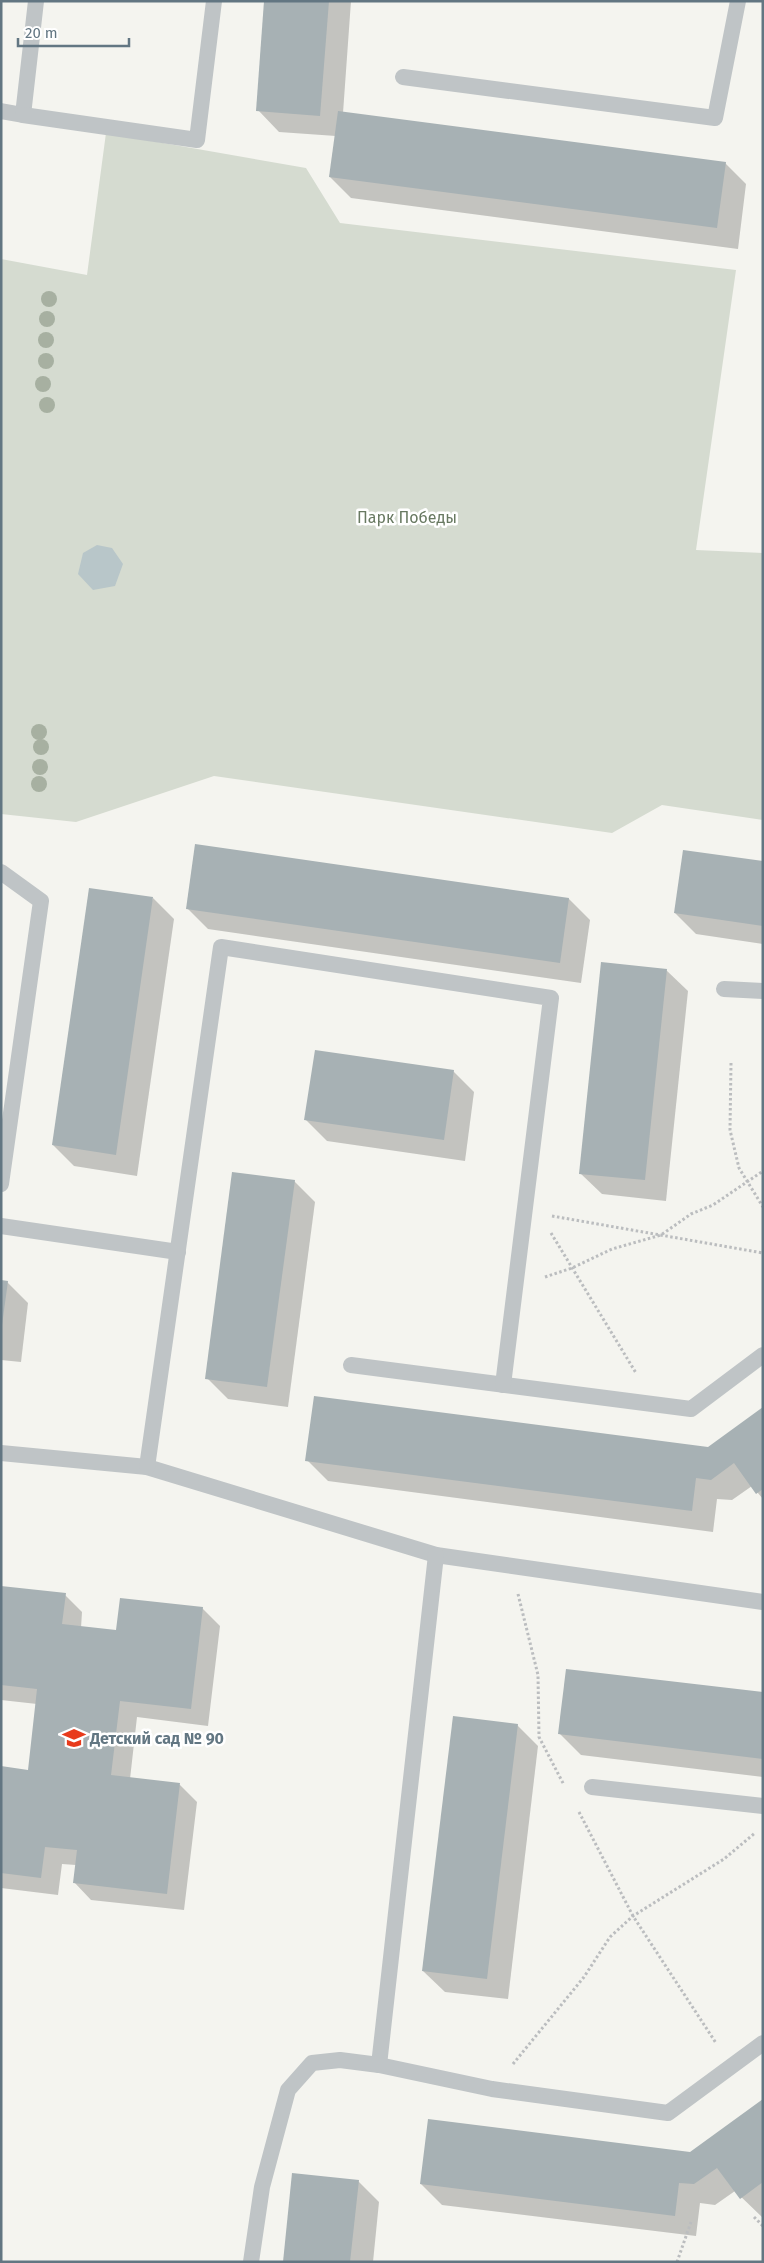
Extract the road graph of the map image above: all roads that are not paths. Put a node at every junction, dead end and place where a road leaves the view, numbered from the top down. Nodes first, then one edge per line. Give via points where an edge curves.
1 (36, 1) edge
2 (214, 1) edge
3 (738, 1) edge
4 (403, 77) dead end
5 (1, 111) edge
6 (23, 115) junction
7 (1, 872) edge
8 (724, 989) dead end
9 (763, 991) edge
10 (1, 1184) edge
11 (1, 1226) edge
12 (178, 1252) junction
13 (763, 1355) edge
14 (351, 1365) dead end
15 (503, 1385) junction
16 (1, 1453) edge
17 (147, 1467) junction
18 (436, 1555) junction
19 (763, 1602) edge
20 (592, 1787) dead end
21 (763, 1806) edge
22 (763, 2043) edge
23 (378, 2065) junction
24 (252, 2262) edge

1 - 6 lane
2 - 6 lane via 197,140
3 - 4 lane via 715,118
5 - 6 lane
7 - 10 lane via 41,901
8 - 9 lane
11 - 12 lane
12 - 15 lane via 222,946 551,998
12 - 17 lane
13 - 15 lane via 691,1409
14 - 15 lane
16 - 17 lane
17 - 18 lane
18 - 19 lane
18 - 23 lane
20 - 21 lane
22 - 23 lane via 668,2114 492,2089
23 - 24 lane via 340,2060 312,2063 288,2090 262,2187

